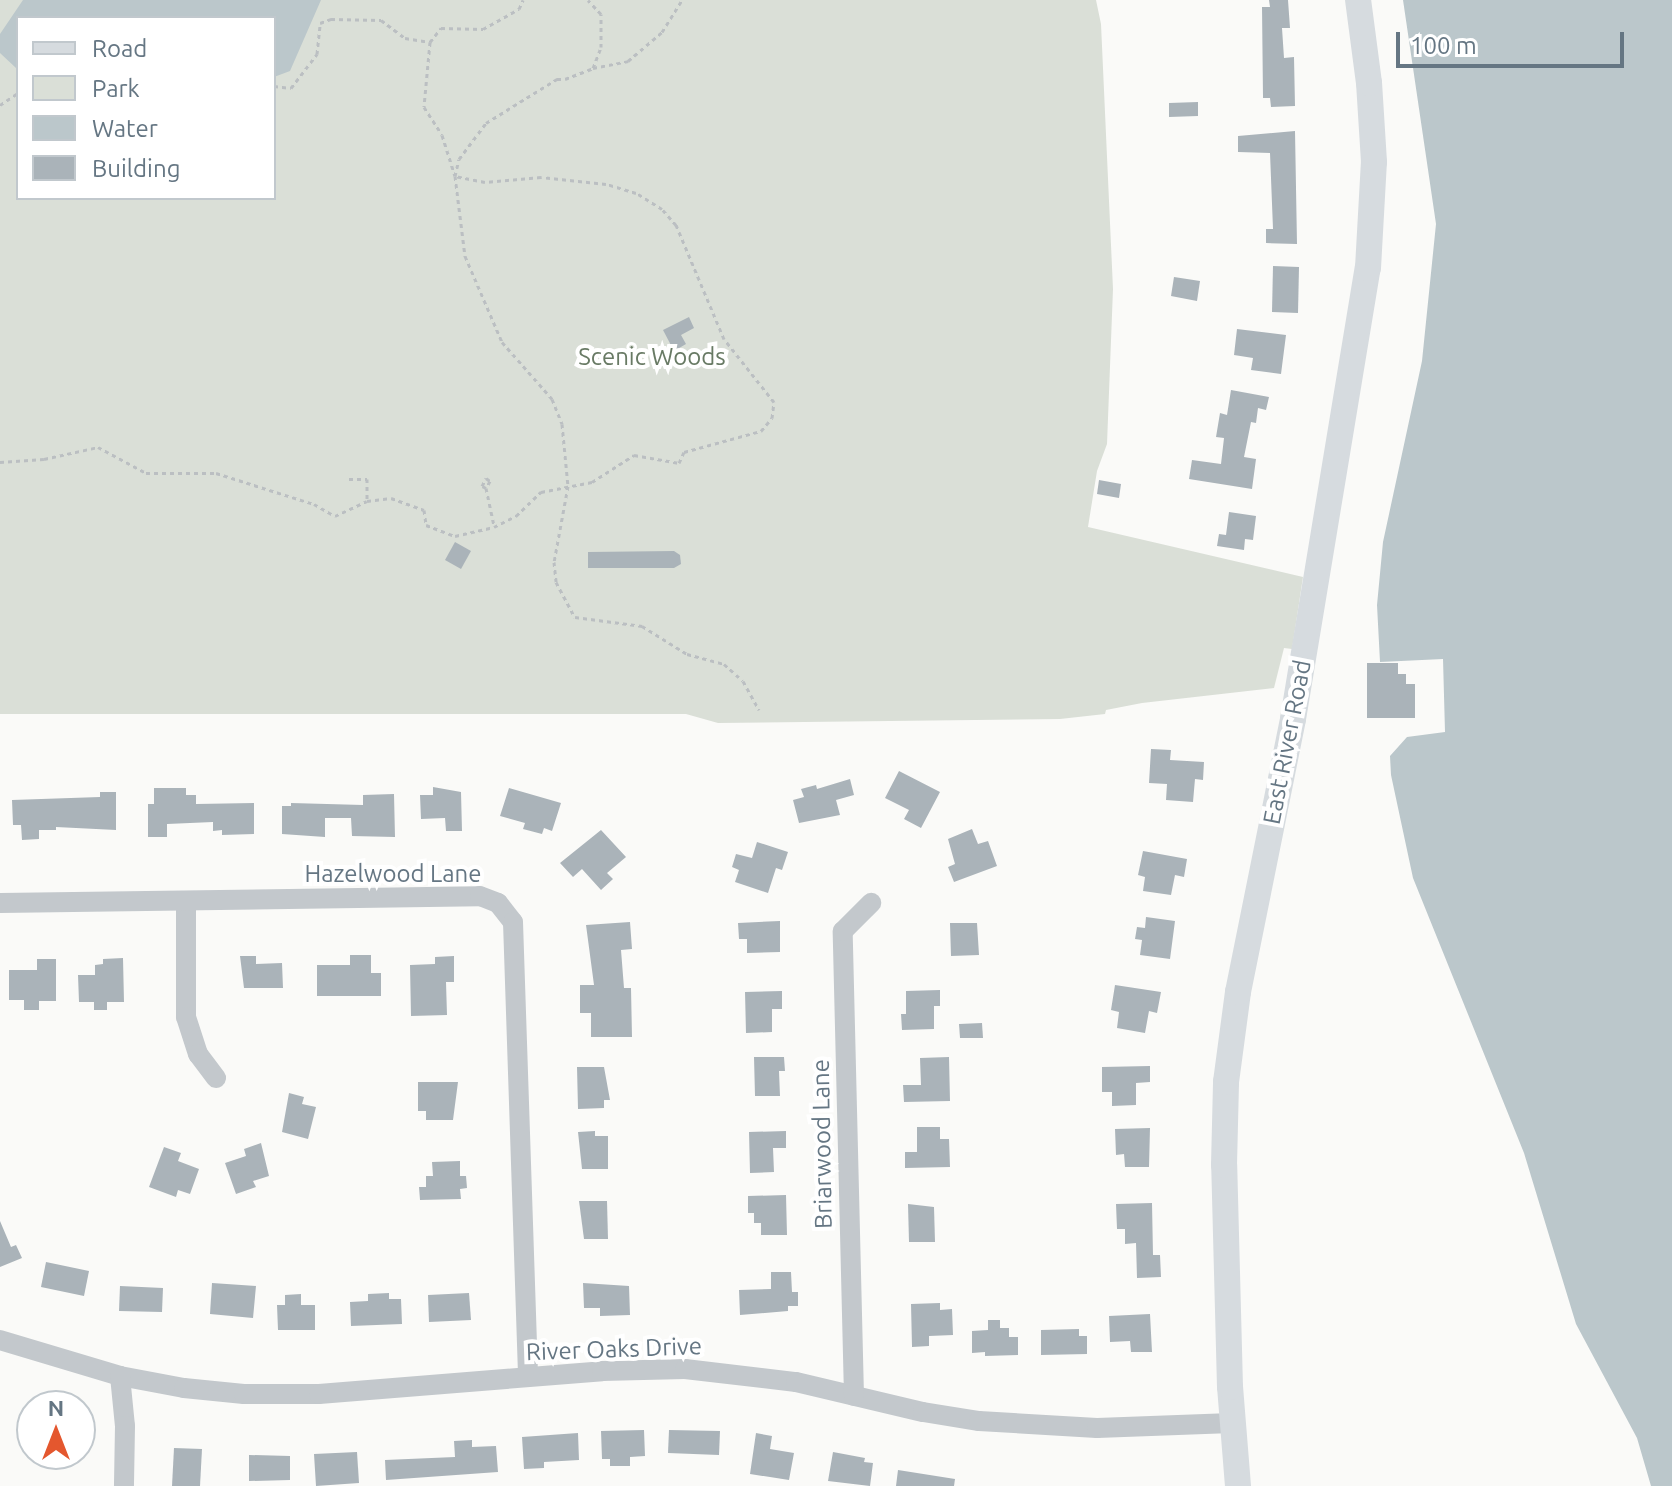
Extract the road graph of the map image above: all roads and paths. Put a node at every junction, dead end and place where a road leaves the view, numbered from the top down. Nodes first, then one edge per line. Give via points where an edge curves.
1 (523, 0) edge
2 (588, 0) edge
3 (682, 0) edge
4 (1358, 0) edge
5 (430, 42) junction
6 (593, 68) junction
7 (276, 86) edge
8 (455, 176) junction
9 (0, 462) edge
10 (349, 479) dead end
11 (568, 486) junction
12 (486, 488) dead end
13 (367, 501) junction
14 (494, 527) junction
15 (455, 536) junction
16 (456, 542) dead end
17 (759, 710) dead end
18 (186, 901) junction
19 (0, 903) edge
20 (871, 903) dead end
21 (216, 1078) dead end
22 (0, 1340) edge
23 (120, 1376) junction
24 (528, 1377) junction
25 (854, 1396) junction
26 (1232, 1423) junction
27 (124, 1486) edge
28 (1238, 1486) edge

1 - 5 path via 519,9 483,29 441,28
2 - 6 path via 601,14 601,47
3 - 6 path via 662,32 628,61
4 - 26 main road, East River Road via 1374,150 1368,268 1226,1082
5 - 7 path via 405,38 381,20 331,19 320,23 317,54 291,88
5 - 8 path via 424,107 442,135
6 - 8 path via 557,79 486,123 459,159
8 - 11 path via 465,256 502,342 552,399 562,424
8 - 11 path via 485,182 541,177 606,184 636,193 662,209 676,225 724,339 774,402 772,418 761,431 684,452 679,463 634,455 592,482
9 - 13 path via 98,447 146,473 216,473 314,504 335,516
10 - 13 path via 367,479
11 - 14 path via 541,492 516,516
11 - 17 path via 554,562 556,582 575,617 642,626 687,654 724,664 743,681
12 - 14 path
13 - 15 path via 391,498 424,510 426,525
14 - 15 path
15 - 16 path
18 - 19 street, Hazelwood Lane
18 - 21 street via 186,1017 198,1054
18 - 24 street, Hazelwood Lane via 480,896 498,903 513,922
20 - 25 street, Briarwood Lane via 843,931
22 - 23 street, River Oaks Drive
23 - 24 street, River Oaks Drive via 184,1388 274,1395
23 - 27 street
24 - 25 street, River Oaks Drive via 685,1369 774,1378
25 - 26 street, River Oaks Drive via 923,1412 1037,1427
26 - 28 main road, East River Road

